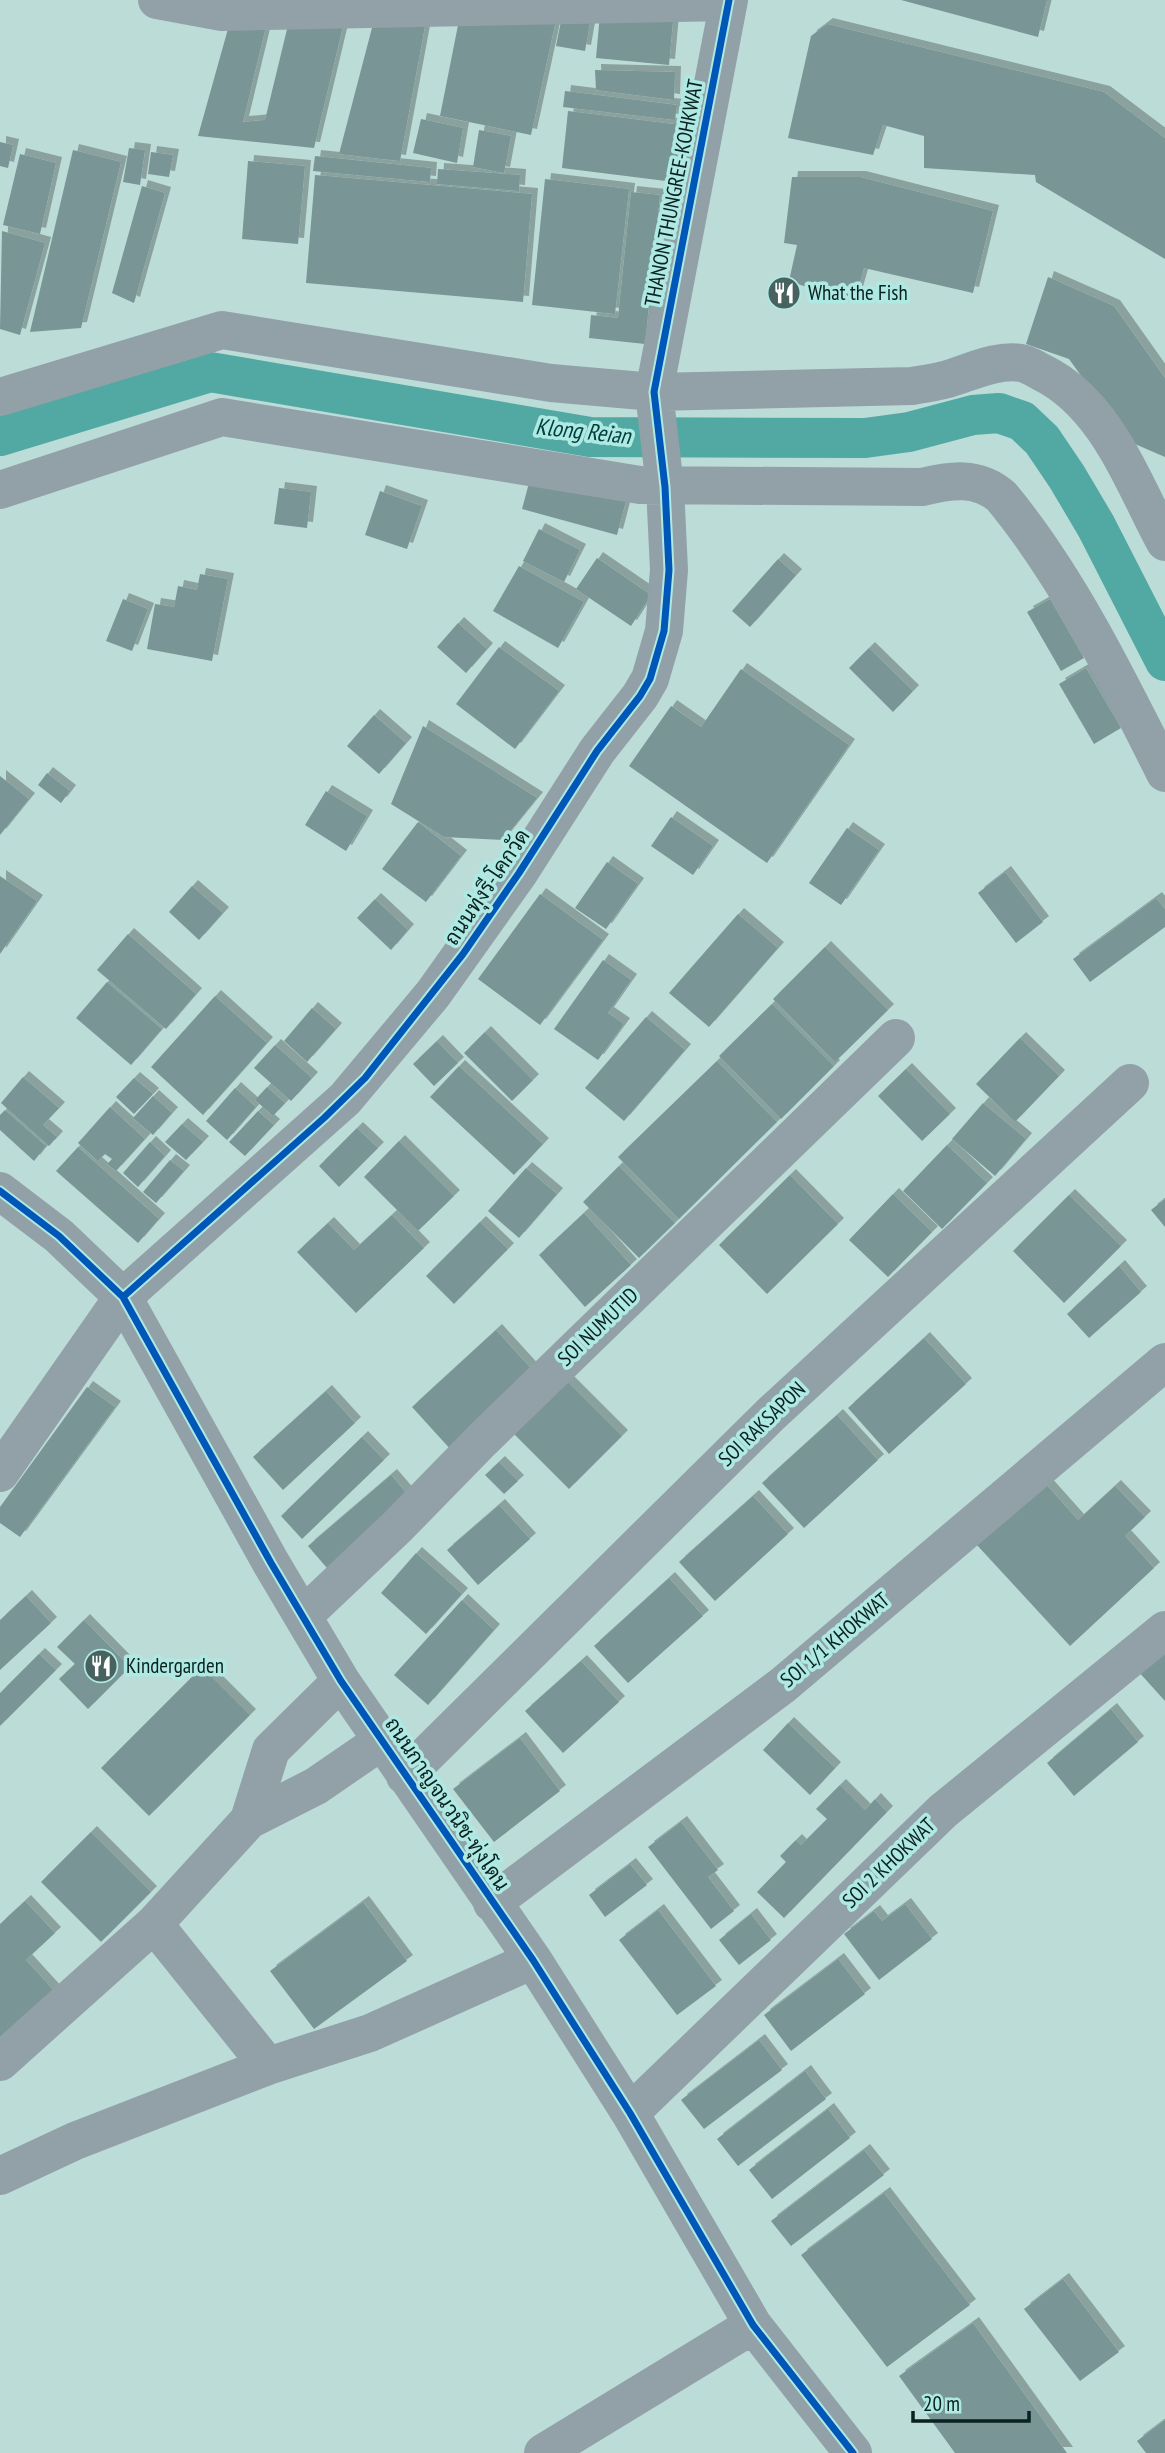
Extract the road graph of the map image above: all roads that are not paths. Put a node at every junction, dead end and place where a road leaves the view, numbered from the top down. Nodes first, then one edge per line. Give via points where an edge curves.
1 (157, 0) edge
2 (729, 1) edge
3 (654, 392) junction
4 (0, 397) edge
5 (665, 483) junction
6 (0, 490) edge
7 (1165, 542) edge
8 (1165, 773) edge
9 (896, 1038) dead end
10 (1130, 1083) dead end
11 (0, 1191) edge
12 (123, 1297) junction
13 (1165, 1362) edge
14 (0, 1473) edge
15 (303, 1616) junction
16 (1165, 1630) edge
17 (341, 1681) junction
18 (383, 1740) junction
19 (405, 1776) junction
20 (249, 1820) junction
21 (492, 1903) junction
22 (154, 1923) junction
23 (533, 1959) junction
24 (0, 2062) edge
25 (268, 2066) junction
26 (629, 2113) junction
27 (0, 2176) edge
28 (753, 2325) junction
29 (543, 2453) edge
30 (853, 2453) edge

1 - 2 street via 222,12
2 - 3 street, THANON THUNGREE-KOHKWAT
3 - 4 street via 551,383 222,330
3 - 5 street, ถนนทุ่งรี-โคกวัด
3 - 7 street via 912,386 998,364 1022,363 1052,377 1102,426
5 - 6 street via 640,485 222,417
5 - 8 street via 922,486 964,480 991,488 1011,509 1058,578 1117,678
5 - 12 street, ถนนทุ่งรี-โคกวัด via 669,570 664,631 640,696 597,751 463,954 365,1078
9 - 15 street, SOI NUMUTID
10 - 19 street, SOI RAKSAPON via 771,1415
11 - 12 street, ถนนกาญจนวนิช-ทุ่งโดน via 59,1236
12 - 14 street, ถนนทุ่งรี-โคกวัด
12 - 15 street, ถนนกาญจนวนิช-ทุ่งโดน
13 - 21 street, SOI 1/1 KHOKWAT via 783,1685
15 - 17 street, ถนนกาญจนวนิช-ทุ่งโดน
16 - 26 street, SOI 2 KHOKWAT via 943,1811
17 - 18 street, ถนนกาญจนวนิช-ทุ่งโดน
17 - 20 street via 271,1750
18 - 19 street, ถนนกาญจนวนิช-ทุ่งโดน
18 - 20 street via 316,1786
19 - 21 street, ถนนกาญจนวนิช-ทุ่งโดน
20 - 22 street
21 - 23 street, ถนนกาญจนวนิช-ทุ่งโดน
22 - 24 street
22 - 25 street
23 - 25 street via 370,2033
23 - 26 street, ถนนกาญจนวนิช-ทุ่งโดน
25 - 27 street via 75,2141
26 - 28 street, ถนนกาญจนวนิช-ทุ่งโดน
28 - 29 street
28 - 30 street, ถนนกาญจนวนิช-ทุ่งโดน

